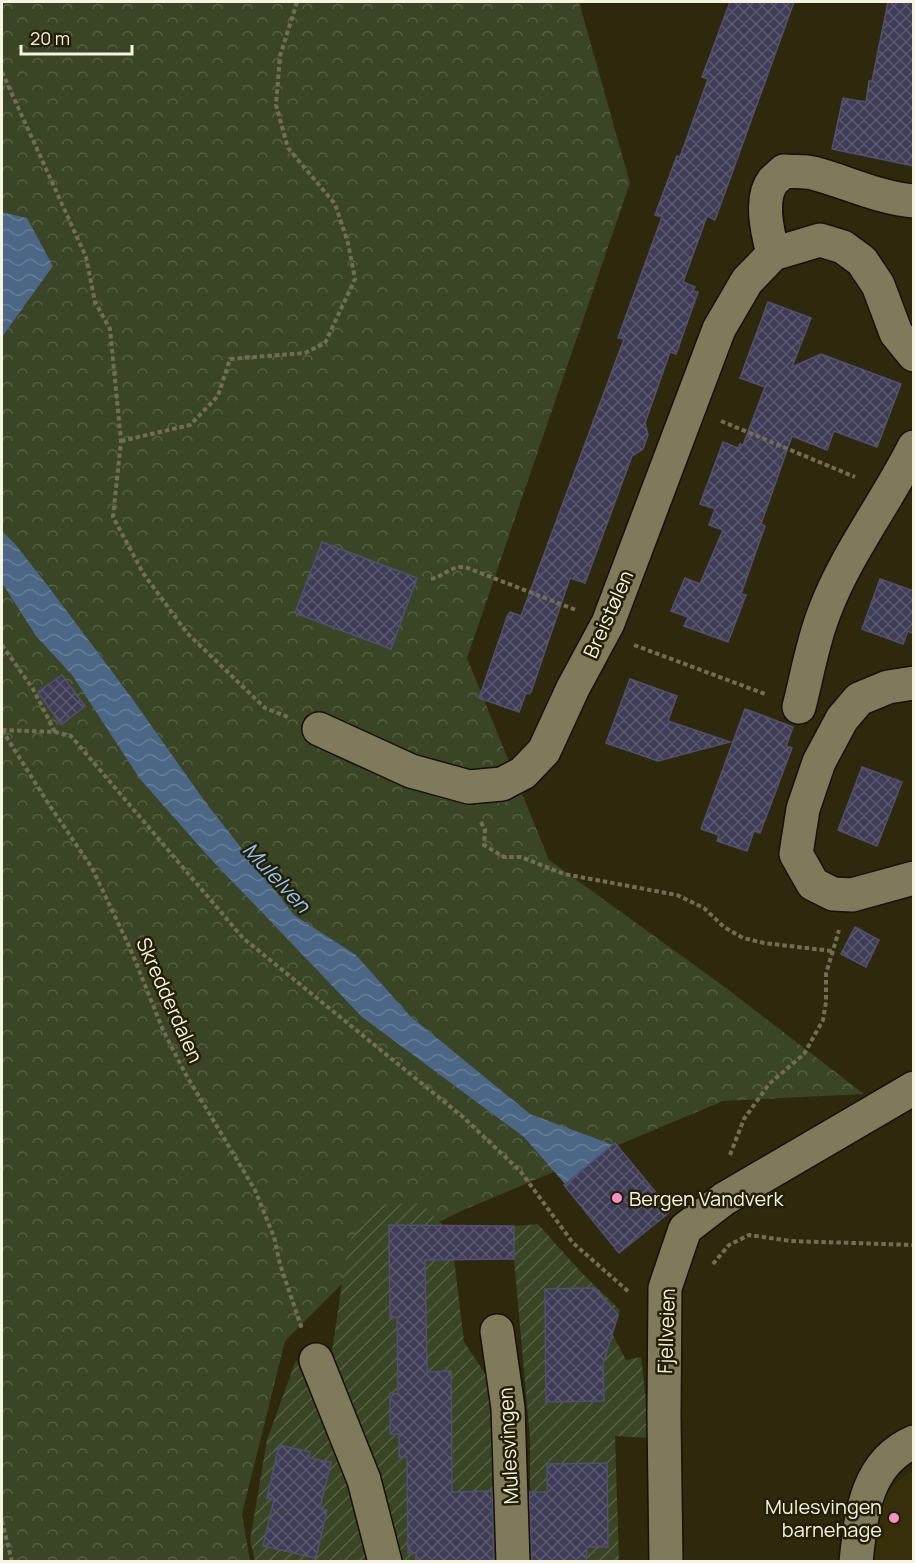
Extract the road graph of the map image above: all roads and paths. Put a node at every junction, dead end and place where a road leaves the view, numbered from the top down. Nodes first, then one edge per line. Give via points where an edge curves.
1 (297, 2) edge
2 (2, 72) edge
3 (914, 201) edge
4 (773, 254) junction
5 (914, 355) edge
6 (718, 420) dead end
7 (121, 441) junction
8 (914, 447) edge
9 (862, 480) dead end
10 (431, 579) dead end
11 (605, 628) junction
12 (2, 645) edge
13 (914, 683) edge
14 (799, 707) joint
15 (319, 729) joint
16 (2, 730) edge
17 (55, 732) junction
18 (469, 787) junction
19 (914, 878) edge
20 (852, 895) junction
21 (832, 951) junction
22 (914, 1088) edge
23 (724, 1199) junction
24 (914, 1245) edge
25 (711, 1266) dead end
26 (664, 1322) junction
27 (497, 1331) dead end
28 (316, 1360) joint
29 (914, 1442) edge
30 (2, 1521) edge
31 (12, 1562) edge
32 (385, 1562) edge
33 (513, 1562) edge
34 (666, 1562) edge
35 (856, 1562) edge

1 - 7 path via 280,56 276,105 288,148 335,204 355,279 325,343 305,353 230,359 218,396 190,425
2 - 7 path via 86,257 95,302 110,329
3 - 4 street via 896,200 810,172 784,171 772,182 765,210
4 - 5 street, Breistølen via 820,240 843,247 862,261 878,285 896,333
4 - 11 street, Breistølen via 747,281 719,329
6 - 9 path
7 - 15 path via 113,517 142,573 187,633 265,708
8 - 14 street via 856,546 824,612
10 - 11 path via 456,566 465,567
11 - 14 path
11 - 18 street, Breistølen via 544,751 523,772 502,784
12 - 17 path via 33,689
13 - 20 street via 888,687 859,699 842,719 819,762 803,809 796,854 807,874 813,884 833,894
15 - 18 street, Breistølen via 411,771
16 - 17 path
16 - 28 path, Skredderdalen via 92,868 163,1030 255,1190 297,1317
17 - 26 path via 70,736 243,938 463,1117 521,1172 573,1243
18 - 21 path via 484,830 484,845 504,857 521,857 564,874 677,895 704,908 743,938
19 - 20 street
20 - 21 path
21 - 23 path via 823,1020 804,1054 769,1084 744,1119 731,1150
22 - 23 street, Fjellveien
23 - 26 street, Fjellveien via 685,1229 664,1288
24 - 25 path via 791,1241 749,1235 729,1245
26 - 34 street, Fjellveien
27 - 33 street, Mulesvingen via 508,1408
28 - 32 street via 364,1480
29 - 35 street via 891,1456 871,1484 861,1518
30 - 31 path

